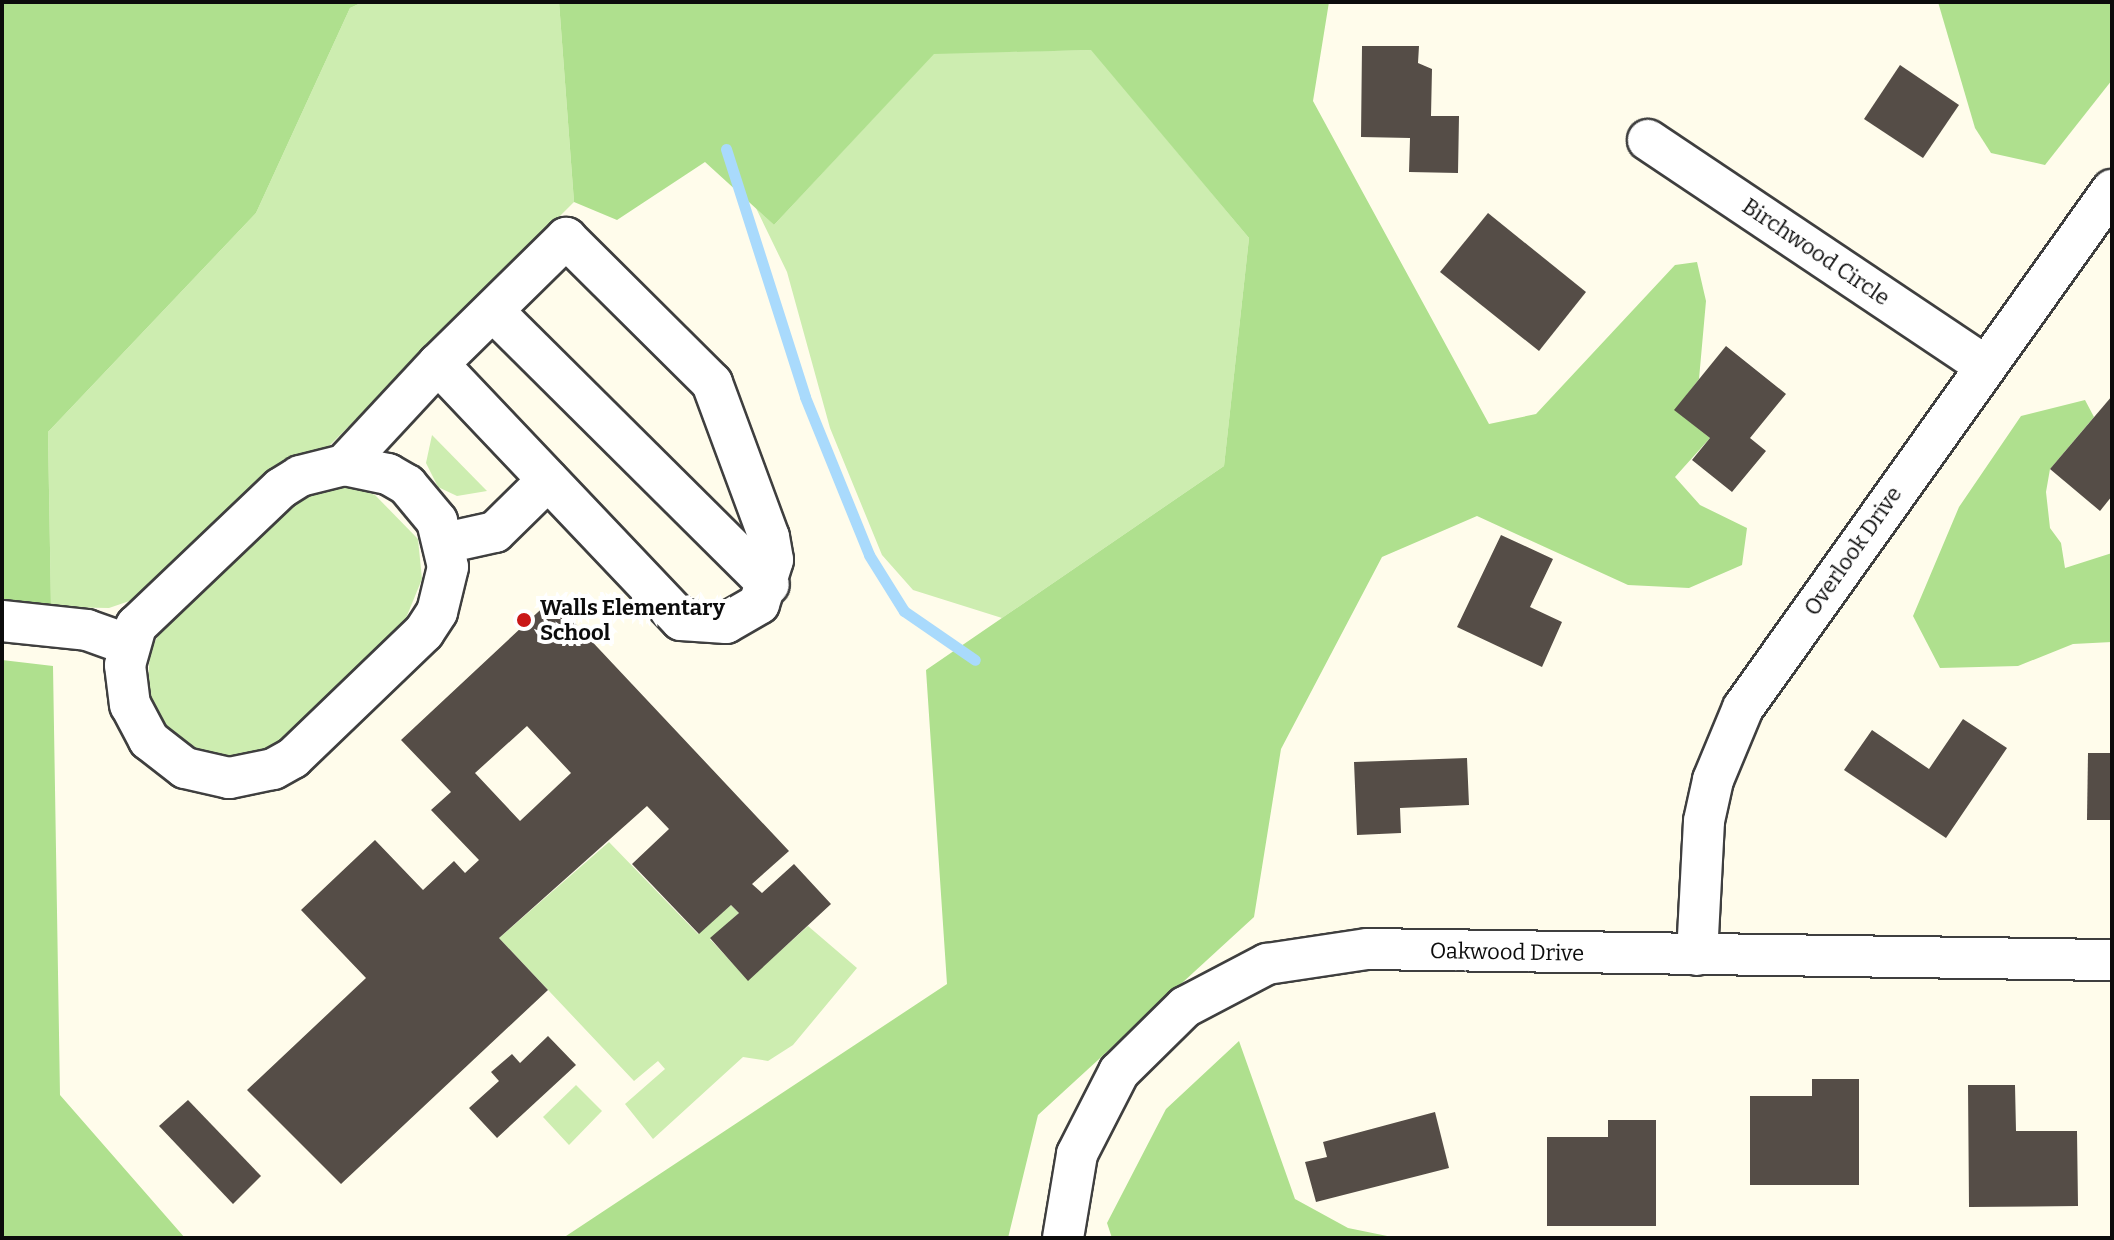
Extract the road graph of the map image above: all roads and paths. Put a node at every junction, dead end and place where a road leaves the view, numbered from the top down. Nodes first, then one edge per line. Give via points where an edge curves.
1 (1648, 140) dead end
2 (2112, 190) edge
3 (494, 312) junction
4 (438, 364) junction
5 (1983, 364) junction
6 (344, 465) junction
7 (548, 480) junction
8 (445, 543) junction
9 (769, 585) junction
10 (2, 621) edge
11 (129, 645) junction
12 (1697, 955) junction
13 (2112, 960) edge
14 (1063, 1238) edge

1 - 5 street, Birchwood Circle
2 - 5 street, Overlook Drive
3 - 4 street
3 - 9 street
3 - 9 street via 566,238 712,383 769,537
4 - 6 street
4 - 7 street
5 - 12 street, Overlook Drive via 1732,731 1704,821
6 - 8 street via 388,474 407,485 437,521
6 - 11 street via 300,476 281,488 147,609
7 - 8 street via 495,532
7 - 9 street via 681,620 726,623 759,604
8 - 11 street via 445,590 424,632 317,737 273,769 206,776 165,756 130,705
10 - 11 street via 48,623
12 - 13 street, Oakwood Drive
12 - 14 street, Oakwood Drive via 1318,952 1222,984 1147,1040 1111,1085 1077,1154

